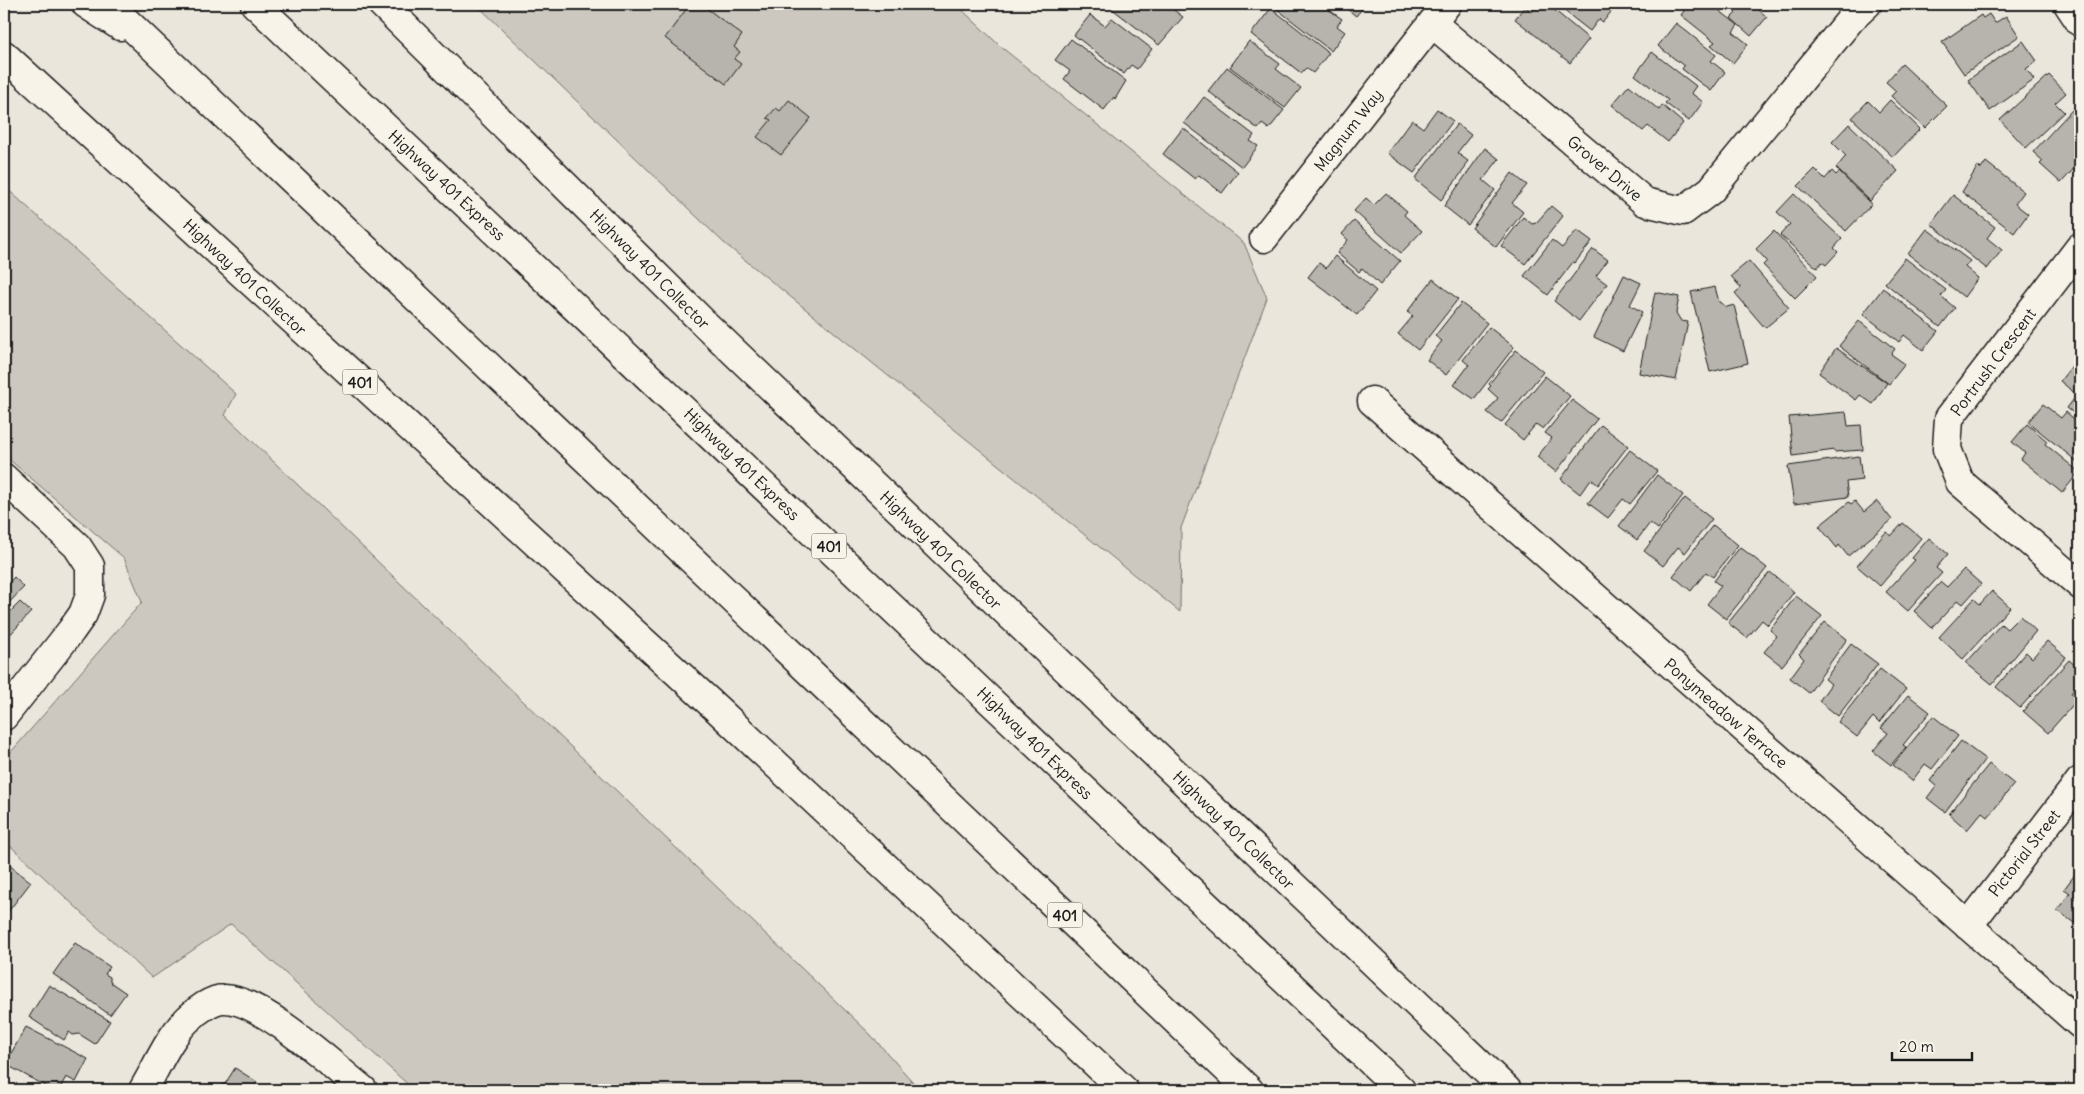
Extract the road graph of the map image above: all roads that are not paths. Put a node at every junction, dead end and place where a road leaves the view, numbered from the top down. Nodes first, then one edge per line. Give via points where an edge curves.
1 (86, 4) edge
2 (108, 4) edge
3 (255, 4) edge
4 (382, 4) edge
5 (1868, 4) edge
6 (2068, 4) edge
7 (1439, 14) edge
8 (2080, 22) edge
9 (157, 51) junction
10 (4, 55) edge
11 (1264, 238) dead end
12 (2080, 247) edge
13 (1372, 401) dead end
14 (4, 478) edge
15 (2080, 584) edge
16 (4, 716) edge
17 (2080, 781) edge
18 (1968, 926) junction
19 (2080, 1024) edge
20 (143, 1090) edge
21 (363, 1090) edge
22 (1124, 1090) edge
23 (1249, 1090) edge
24 (1400, 1090) edge
25 (1507, 1090) edge

1 - 9 main road
2 - 9 main road, 401
3 - 24 main road, Highway 401 Express / 401
4 - 25 main road, Highway 401 Collector via 705,324
5 - 7 main road, Grover Drive via 1851,19 1711,190 1683,211 1644,202
6 - 8 main road
7 - 11 main road, Magnum Way
9 - 23 main road, 401
10 - 22 main road, Highway 401 Collector / 401 via 717,709
12 - 15 main road, Portrush Crescent via 1949,418 1947,448 1960,482
13 - 18 main road, Ponymeadow Terrace
14 - 16 main road via 77,546 90,566 90,595 84,614
17 - 18 main road, Pictorial Street
18 - 19 main road, Ponymeadow Terrace
20 - 21 main road via 178,1030 212,1002 224,999 247,1003 270,1017

